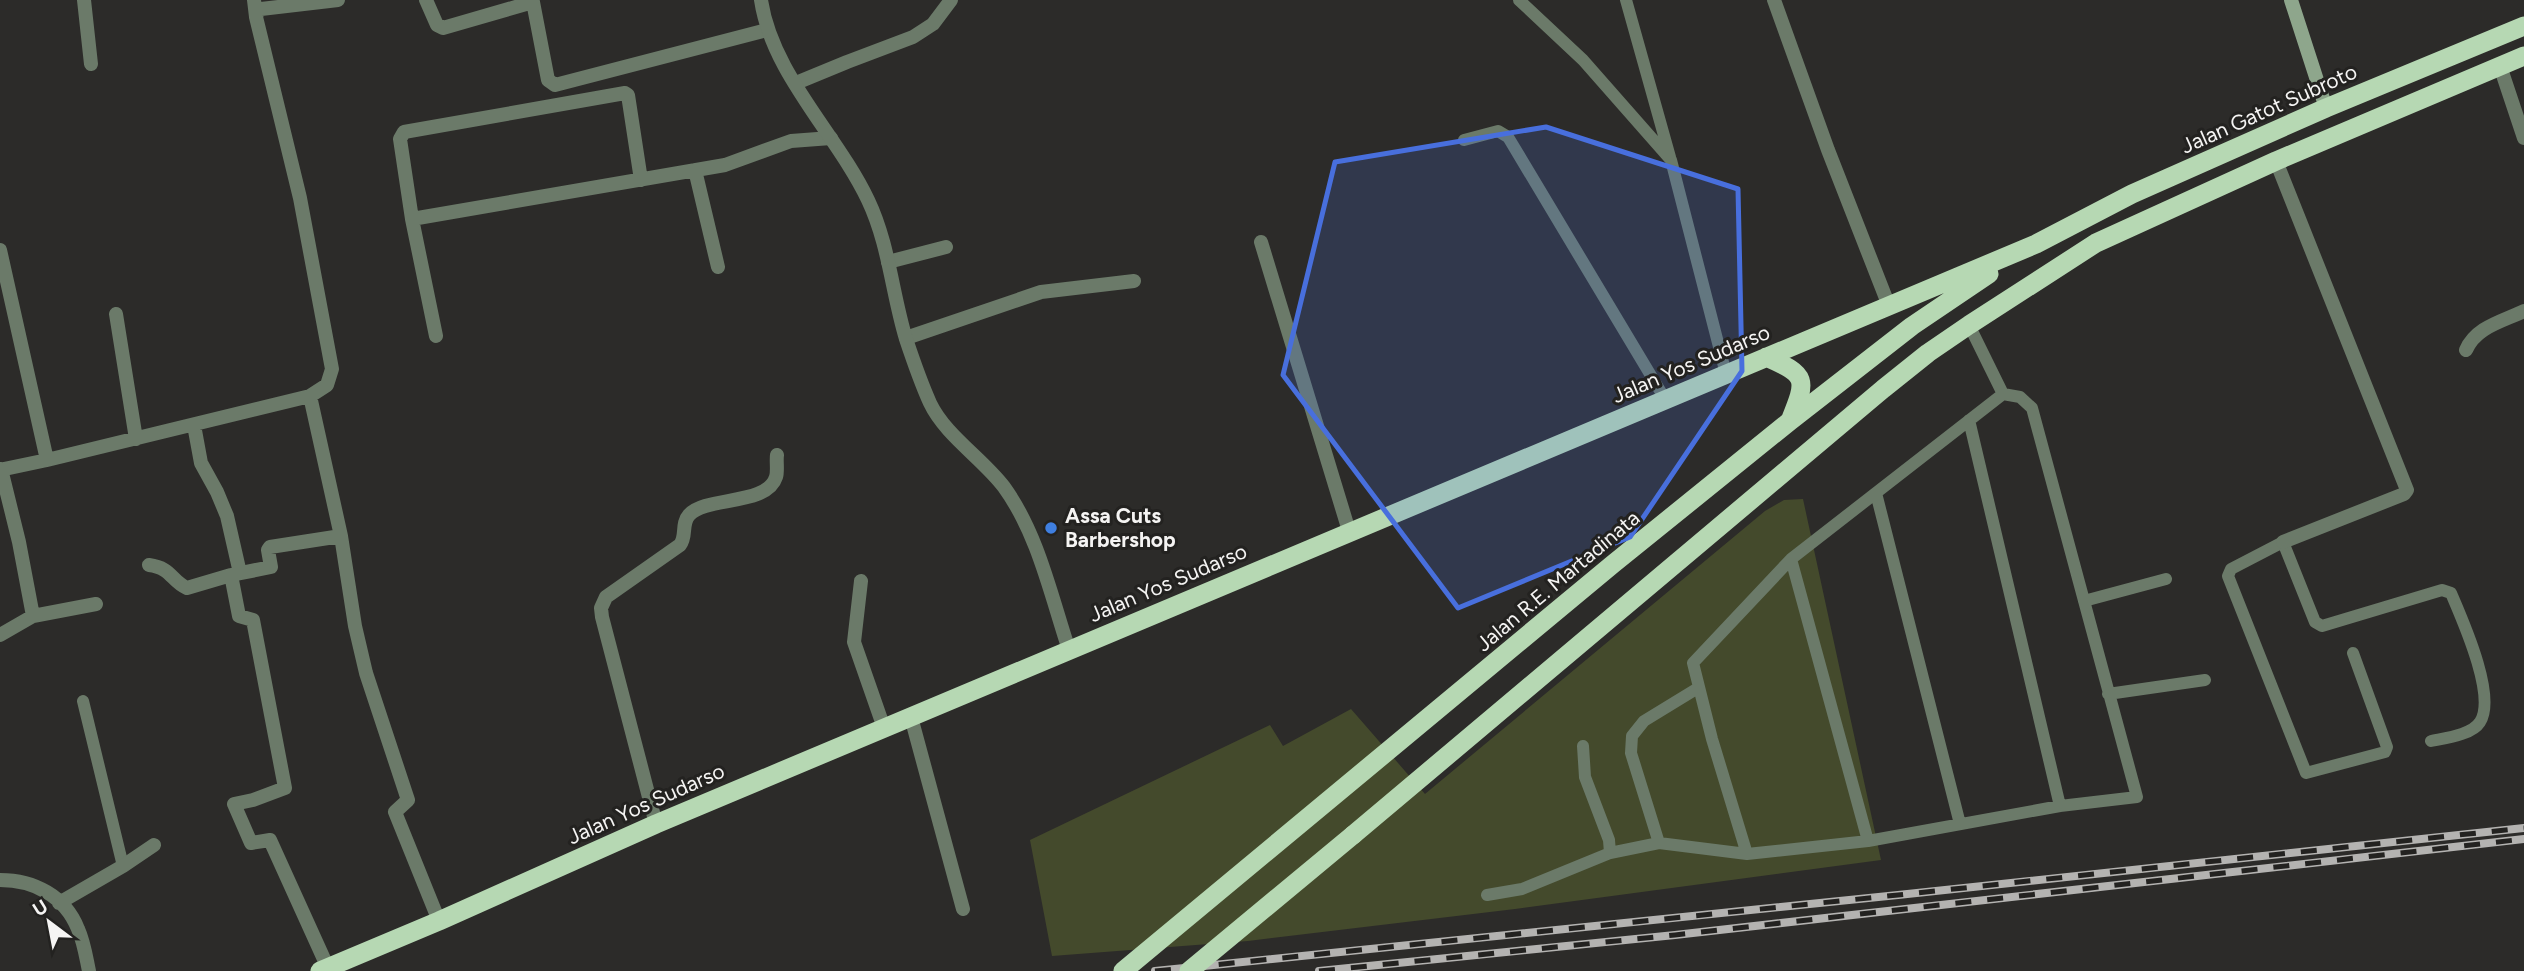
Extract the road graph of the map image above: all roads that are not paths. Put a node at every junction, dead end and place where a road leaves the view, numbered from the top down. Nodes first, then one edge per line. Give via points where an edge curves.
1 (84, 0) edge
2 (338, 0) edge
3 (426, 0) edge
4 (761, 0) edge
5 (951, 0) edge
6 (1519, 0) edge
7 (1626, 0) edge
8 (1774, 0) edge
9 (2291, 0) edge
10 (520, 3) edge
11 (255, 7) edge
12 (2524, 26) edge
13 (767, 30) junction
14 (2524, 56) edge
15 (91, 64) dead end
16 (2500, 66) junction
17 (796, 83) junction
18 (2326, 108) junction
19 (831, 138) junction
20 (2524, 138) edge
21 (1464, 140) dead end
22 (1671, 160) junction
23 (2276, 161) junction
24 (695, 170) junction
25 (641, 180) junction
26 (412, 219) junction
27 (1261, 243) dead end
28 (2036, 244) junction
29 (946, 247) dead end
30 (0, 250) edge
31 (888, 262) junction
32 (718, 267) dead end
33 (1134, 281) dead end
34 (1889, 306) junction
35 (2524, 311) edge
36 (116, 314) dead end
37 (1969, 324) junction
38 (436, 336) dead end
39 (906, 338) junction
40 (2466, 350) dead end
41 (1766, 357) junction
42 (1726, 374) junction
43 (2003, 394) junction
44 (310, 396) junction
45 (1665, 399) junction
46 (1969, 420) junction
47 (1790, 421) junction
48 (194, 425) junction
49 (136, 439) junction
50 (776, 455) dead end
51 (47, 460) junction
52 (1, 470) edge
53 (1876, 493) junction
54 (1349, 531) junction
55 (341, 536) junction
56 (2283, 542) junction
57 (1791, 559) junction
58 (149, 565) dead end
59 (235, 574) junction
60 (2166, 579) dead end
61 (860, 581) dead end
62 (2084, 601) junction
63 (96, 604) dead end
64 (33, 616) junction
65 (0, 635) edge
66 (1069, 650) junction
67 (2353, 653) dead end
68 (2205, 680) dead end
69 (1698, 688) junction
70 (2108, 694) junction
71 (83, 701) dead end
72 (911, 716) junction
73 (884, 728) junction
74 (2431, 741) dead end
75 (1583, 746) dead end
76 (2060, 806) junction
77 (656, 824) junction
78 (1960, 824) junction
79 (1868, 841) junction
80 (1659, 843) junction
81 (154, 845) dead end
82 (1610, 853) junction
83 (1747, 854) junction
84 (123, 866) junction
85 (0, 880) edge
86 (1487, 895) dead end
87 (59, 903) junction
88 (963, 909) dead end
89 (439, 921) junction
90 (324, 970) edge
91 (89, 971) edge
92 (1123, 971) edge
93 (1189, 971) edge

1 - 15 street
2 - 11 street
3 - 10 street via 437,25 443,28
4 - 13 street
5 - 17 street via 933,24 913,37
6 - 22 lane via 1583,60
7 - 22 lane
8 - 34 street
9 - 18 main road
10 - 13 street via 533,2 548,80 555,85
11 - 44 street via 300,198 332,369 327,384
12 - 18 highway, Jalan Gatot Subroto
13 - 17 street
14 - 16 highway
16 - 20 street
16 - 23 highway
17 - 19 street
18 - 28 highway, Jalan Gatot Subroto via 2132,194
19 - 24 street via 791,141 725,165
19 - 31 street via 869,201
21 - 45 lane via 1498,131 1508,137
22 - 42 lane
23 - 37 highway via 2096,243
23 - 56 street via 2407,490
24 - 25 street
24 - 32 street
25 - 26 street
25 - 26 street via 625,93 448,123 407,130 400,137
26 - 38 street
27 - 54 street
28 - 34 highway, Jalan Yos Sudarso
28 - 47 highway, Jalan R.E. Martadinata via 1912,326
29 - 31 street
30 - 51 street
31 - 39 street
33 - 39 street via 1041,292
34 - 41 highway, Jalan Yos Sudarso
35 - 40 street via 2479,331
36 - 49 street
37 - 43 lane
37 - 93 highway, bridge via 1883,388
39 - 66 street via 931,406 986,465 1021,513
41 - 42 highway, Jalan Yos Sudarso
41 - 47 highway via 1792,369 1800,379 1801,392
42 - 45 highway, Jalan Yos Sudarso
43 - 46 lane
43 - 62 lane via 2020,397 2032,408
44 - 48 street
44 - 55 street
45 - 54 highway, Jalan Yos Sudarso
46 - 53 lane
46 - 76 lane
47 - 92 highway, Jalan R.E. Martadinata
48 - 49 street
48 - 59 street via 201,463 227,516
49 - 51 street
50 - 77 street via 772,484 751,496 689,514 680,545 602,602 602,617
51 - 52 street
52 - 64 street
53 - 57 lane
53 - 78 lane
54 - 66 highway, Jalan Yos Sudarso
55 - 59 street via 270,547 271,566
55 - 89 street via 366,673 408,800 395,812
56 - 67 lane via 2231,569 2228,576 2306,773 2385,752
56 - 74 lane via 2317,625 2442,590 2451,593 2473,643 2482,681 2482,719 2470,730
57 - 69 lane via 1693,663
57 - 79 lane
58 - 59 street via 167,570 187,588
59 - 90 street via 239,616 253,620 285,788 234,804 251,843 270,840
60 - 62 lane
61 - 73 street via 854,642
62 - 70 lane
63 - 64 street
64 - 65 street
66 - 72 highway, Jalan Yos Sudarso
68 - 70 lane
69 - 80 lane via 1644,721 1632,736 1631,753
69 - 83 lane
70 - 76 lane via 2137,797
71 - 84 lane
72 - 73 highway, Jalan Yos Sudarso
72 - 88 street
73 - 77 highway, Jalan Yos Sudarso
75 - 82 lane via 1585,777
76 - 78 lane
77 - 89 highway, Jalan Yos Sudarso
78 - 79 lane
79 - 83 lane
80 - 82 lane
80 - 83 lane
81 - 84 street
82 - 86 lane via 1522,889
84 - 87 street
85 - 87 street via 29,882
87 - 91 street via 78,929
89 - 90 highway, Jalan Yos Sudarso

